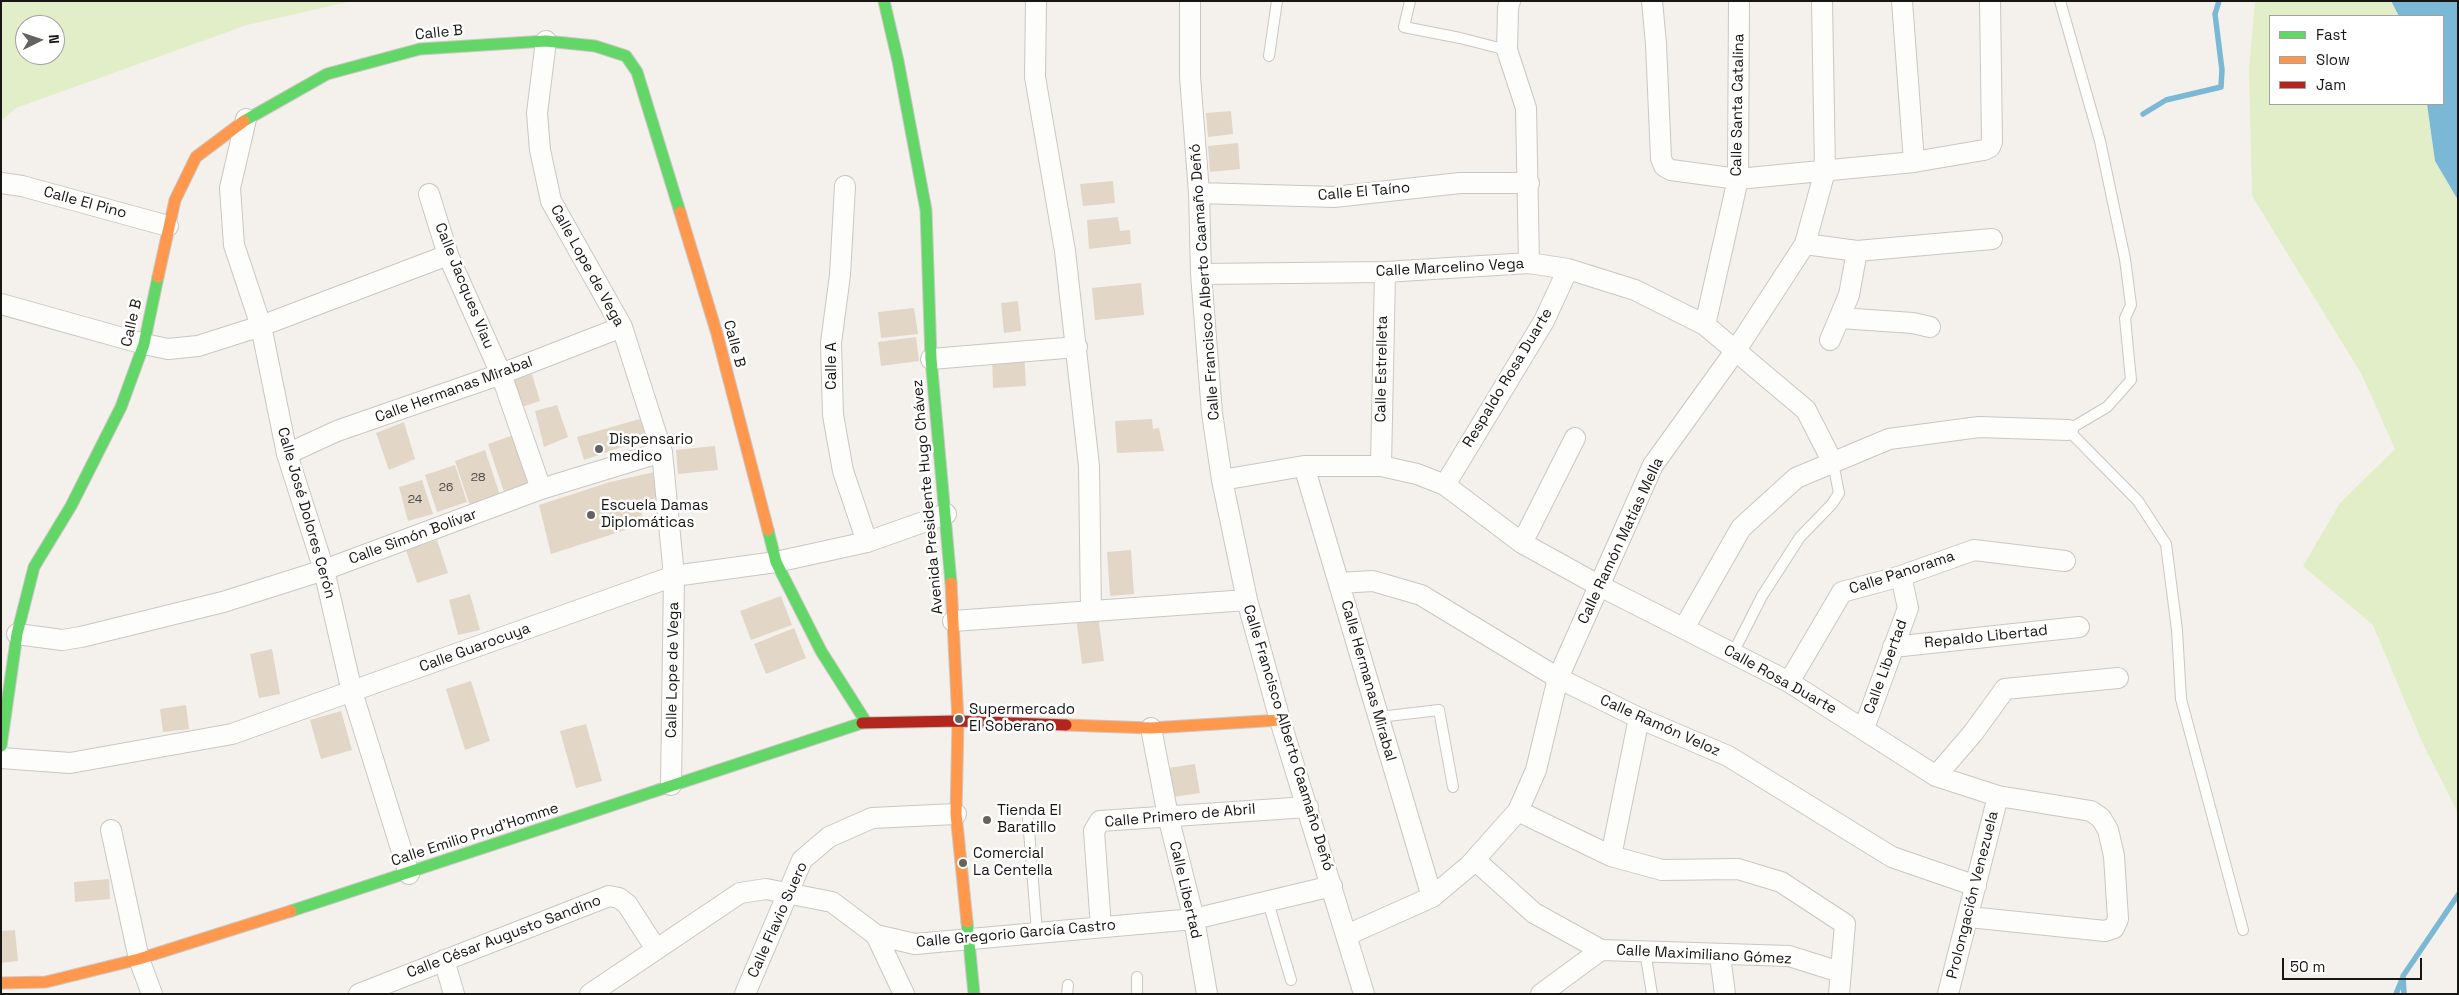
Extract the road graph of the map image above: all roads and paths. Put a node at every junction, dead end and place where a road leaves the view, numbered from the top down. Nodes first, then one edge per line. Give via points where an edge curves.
1 (884, 1) edge
2 (1036, 1) edge
3 (1190, 1) edge
4 (1278, 1) edge
5 (1410, 1) edge
6 (1510, 1) edge
7 (1652, 1) edge
8 (1739, 1) edge
9 (1822, 1) edge
10 (1902, 1) edge
11 (1990, 1) edge
12 (2060, 1) edge
13 (546, 41) junction
14 (1507, 50) junction
15 (1269, 56) dead end
16 (246, 119) junction
17 (1914, 162) junction
18 (1825, 171) junction
19 (1738, 179) junction
20 (1, 183) edge
21 (1529, 184) junction
22 (845, 186) dead end
23 (1199, 193) junction
24 (429, 194) dead end
25 (168, 226) junction
26 (1992, 238) dead end
27 (1805, 244) junction
28 (1857, 251) junction
29 (448, 255) junction
30 (1530, 263) junction
31 (1568, 269) junction
32 (1385, 272) junction
33 (1201, 274) junction
34 (1, 304) edge
35 (1840, 318) junction
36 (1705, 325) junction
37 (261, 326) junction
38 (622, 327) junction
39 (1930, 328) dead end
40 (1830, 340) dead end
41 (144, 344) junction
42 (1077, 347) junction
43 (1736, 350) junction
44 (931, 359) junction
45 (501, 374) junction
46 (2068, 430) junction
47 (1575, 438) dead end
48 (662, 452) junction
49 (287, 454) junction
50 (1833, 463) junction
51 (1304, 466) junction
52 (1381, 466) junction
53 (1222, 480) junction
54 (1445, 485) junction
55 (541, 489) junction
56 (946, 514) junction
57 (867, 542) junction
58 (1522, 543) junction
59 (2065, 561) dead end
60 (776, 562) junction
61 (324, 570) junction
62 (674, 576) junction
63 (1901, 576) junction
64 (1339, 583) junction
65 (1598, 585) junction
66 (1247, 600) junction
67 (1091, 611) junction
68 (953, 621) junction
69 (2079, 627) dead end
70 (1684, 628) junction
71 (16, 634) junction
72 (1893, 647) junction
73 (1733, 653) junction
74 (1558, 678) junction
75 (2118, 678) dead end
76 (1788, 682) junction
77 (352, 692) junction
78 (1379, 717) junction
79 (1639, 718) junction
80 (1280, 720) junction
81 (958, 721) junction
82 (866, 722) junction
83 (1151, 728) junction
84 (1864, 728) junction
85 (1, 746) edge
86 (1, 758) edge
87 (1936, 776) junction
88 (672, 785) junction
89 (1453, 788) dead end
90 (1998, 796) junction
91 (1308, 807) junction
92 (1518, 811) junction
93 (956, 814) junction
94 (1168, 816) junction
95 (1028, 818) dead end
96 (111, 830) dead end
97 (1611, 856) junction
98 (1475, 860) junction
99 (409, 874) junction
100 (1332, 886) junction
101 (1976, 886) junction
102 (788, 894) junction
103 (1432, 897) junction
104 (1268, 902) junction
105 (1969, 917) junction
106 (1194, 919) junction
107 (1101, 927) junction
108 (2243, 930) dead end
109 (1037, 932) junction
110 (876, 935) junction
111 (1347, 935) junction
112 (968, 938) junction
113 (656, 949) junction
114 (1601, 950) junction
115 (1645, 952) junction
116 (1720, 956) junction
117 (139, 959) junction
118 (444, 960) junction
119 (1840, 972) junction
120 (1137, 977) dead end
121 (1291, 980) dead end
122 (1, 983) edge
123 (751, 990) edge
124 (152, 994) edge
125 (359, 994) edge
126 (454, 994) edge
127 (590, 994) edge
128 (904, 994) edge
129 (974, 994) edge
130 (1137, 994) edge
131 (1207, 994) edge
132 (1364, 994) edge
133 (1541, 994) edge
134 (1652, 994) edge
135 (1725, 994) edge
136 (1838, 994) edge
137 (1948, 994) edge

1 - 44 street, Avenida Presidente Hugo Chávez via 926,210
2 - 42 street via 1035,77 1065,251
3 - 23 street, Calle Francisco Alberto Caamaño Deñó via 1190,76
4 - 15 lane
5 - 14 lane via 1404,27
6 - 14 street
7 - 19 street via 1664,166 1671,170
8 - 19 street, Calle Santa Catalina
9 - 18 street, Calle Ramón Matías Mella
10 - 17 street
11 - 17 street via 1990,147
12 - 46 lane via 2100,141 2125,259 2131,305 2125,318 2131,380 2106,407
13 - 16 street, Calle B via 420,49 327,74
13 - 38 street, Calle Lope de Vega via 537,113 540,150 551,201
13 - 60 street, Calle B via 595,46 626,56 637,72 716,334
14 - 21 street via 1526,108
16 - 25 street, Calle B via 196,156 175,200
16 - 37 street, Calle José Dolores Cerón via 230,188 234,245
17 - 18 street
18 - 19 street
18 - 27 street, Calle Ramón Matías Mella
19 - 36 street, Calle Santa Catalina
20 - 25 street, Calle El Pino
21 - 23 street, Calle El Taíno via 1460,183 1334,197
21 - 30 street
22 - 57 street, Calle A via 840,275 831,342 833,415 843,471
23 - 33 street, Calle Francisco Alberto Caamaño Deñó
24 - 29 street, Calle Jacques Viau
25 - 41 street, Calle B
26 - 28 street
27 - 28 street
27 - 43 street, Calle Ramón Matías Mella
28 - 35 street via 1850,295
29 - 37 street
29 - 45 street, Calle Jacques Viau
30 - 31 street, Calle Marcelino Vega
30 - 32 street, Calle Marcelino Vega
31 - 36 street, Calle Marcelino Vega via 1635,290
31 - 54 street, Respaldo Rosa Duarte via 1544,321
32 - 33 street, Calle Marcelino Vega
32 - 52 street, Calle Estrelleta
33 - 53 street, Calle Francisco Alberto Caamaño Deñó via 1212,412
34 - 41 street
35 - 39 street via 1913,323
35 - 40 street
36 - 43 street, Calle Marcelino Vega
37 - 41 street via 198,346 168,349
37 - 49 street, Calle José Dolores Cerón
38 - 45 street, Calle Hermanas Mirabal
38 - 48 street, Calle Lope de Vega
41 - 71 street, Calle B via 122,407 71,506 34,567
42 - 44 street
42 - 67 street via 1089,466
43 - 50 street, Calle Marcelino Vega via 1806,410
43 - 65 street, Calle Ramón Matías Mella via 1653,465
44 - 56 street, Avenida Presidente Hugo Chávez
45 - 49 street, Calle Hermanas Mirabal via 337,431
45 - 55 street, Calle Jacques Viau
46 - 50 street via 1979,427 1907,437 1889,440
46 - 108 lane via 2138,501 2166,544 2177,630 2181,699
47 - 58 street
48 - 55 street, Calle Simón Bolívar
48 - 62 street, Calle Lope de Vega
49 - 61 street, Calle José Dolores Cerón
50 - 70 street via 1796,478 1742,528
50 - 73 lane via 1838,493 1832,504 1800,537 1762,596
51 - 52 street, Calle Rosa Duarte
51 - 53 street, Calle Rosa Duarte
51 - 64 street, Calle Hermanas Mirabal
52 - 54 street, Calle Rosa Duarte via 1417,474
53 - 66 street, Calle Francisco Alberto Caamaño Deñó
54 - 58 street, Calle Rosa Duarte
55 - 61 street, Calle Simón Bolívar
56 - 57 street, Calle Guarocuya
56 - 68 street, Avenida Presidente Hugo Chávez
57 - 60 street, Calle Guarocuya
58 - 65 street, Calle Rosa Duarte
59 - 63 street, Calle Panorama via 1974,550
60 - 62 street, Calle Guarocuya
60 - 82 street, Calle B via 821,651
61 - 71 street, Calle Simón Bolívar via 222,602 81,637 62,640
61 - 77 street, Calle José Dolores Cerón
62 - 77 street, Calle Guarocuya
62 - 88 street, Calle Lope de Vega
63 - 72 street, Calle Libertad via 1908,608
63 - 76 street, Calle Panorama via 1842,592
64 - 74 street, Calle Ramón Veloz via 1373,581 1421,596
64 - 78 street, Calle Hermanas Mirabal
65 - 70 street, Calle Rosa Duarte
65 - 74 street, Calle Ramón Matías Mella
66 - 67 street
66 - 80 street, Calle Francisco Alberto Caamaño Deñó
67 - 68 street
68 - 81 street, Avenida Presidente Hugo Chávez
69 - 72 street, Repaldo Libertad
70 - 73 street, Calle Rosa Duarte
71 - 85 street, Calle B
72 - 84 street, Calle Libertad
73 - 76 street, Calle Rosa Duarte
74 - 79 street, Calle Ramón Veloz
74 - 92 street, Calle Ramón Matías Mella via 1536,770
75 - 87 street via 2005,689
76 - 84 street, Calle Rosa Duarte
77 - 86 street, Calle Guarocuya via 232,734 164,748 70,763
77 - 99 street, Calle José Dolores Cerón
78 - 89 lane via 1439,710
78 - 103 street, Calle Hermanas Mirabal
79 - 97 street
79 - 101 street, Calle Ramón Veloz via 1728,756 1892,857
80 - 83 street, Calle Emilio Prud'Homme
80 - 91 street, Calle Francisco Alberto Caamaño Deñó
81 - 82 street, Calle Emilio Prud'Homme
81 - 83 street, Calle Emilio Prud'Homme
81 - 93 street, Avenida Presidente Hugo Chávez
82 - 88 street, Calle Emilio Prud'Homme
83 - 94 street, Calle Libertad
84 - 87 street, Calle Rosa Duarte
87 - 90 street, Calle Rosa Duarte
88 - 99 street, Calle Emilio Prud'Homme
90 - 101 street, Prolongación Venezuela
90 - 105 street, Calle Rosa Duarte via 2091,811 2101,818 2108,830 2114,856 2118,919 2114,928 2105,931
91 - 94 street, Calle Primero de Abril
91 - 100 street, Calle Francisco Alberto Caamaño Deñó
92 - 97 street
92 - 98 street, Calle Ramón Matías Mella
93 - 102 street, Calle Flavio Suero via 872,818 830,837 802,860
93 - 112 street, Avenida Presidente Hugo Chávez
94 - 106 street, Calle Libertad
94 - 107 street, Calle Primero de Abril via 1100,821 1095,826
95 - 109 lane
96 - 117 street
97 - 119 street via 1662,870 1738,869 1781,882 1845,924
98 - 103 street, Calle Ramón Matías Mella
98 - 114 street, Calle Maximiliano Gómez via 1534,913
99 - 117 street, Calle Emilio Prud'Homme
100 - 104 street, Calle Gregorio García Castro
100 - 111 street, Calle Francisco Alberto Caamaño Deñó
101 - 105 street, Prolongación Venezuela
102 - 110 street, Calle Gregorio García Castro via 832,902
102 - 113 street, Calle Gregorio García Castro via 766,888 740,893
102 - 123 street, Calle Flavio Suero
103 - 111 street, Calle Ramón Matías Mella
104 - 106 street, Calle Gregorio García Castro
104 - 121 lane
105 - 137 street, Prolongación Venezuela
106 - 107 street, Calle Gregorio García Castro
106 - 131 street, Calle Libertad
107 - 109 street, Calle Gregorio García Castro
109 - 112 street, Calle Gregorio García Castro
110 - 112 street, Calle Gregorio García Castro via 915,944
110 - 128 street
111 - 132 street, Calle Francisco Alberto Caamaño Deñó
112 - 129 street, Avenida Presidente Hugo Chávez
113 - 118 street, Calle César Augusto Sandino via 627,904 609,896
113 - 127 street, Calle Gregorio García Castro
114 - 115 street, Calle Maximiliano Gómez
114 - 133 street
115 - 116 street, Calle Maximiliano Gómez
115 - 134 lane
116 - 119 street, Calle Maximiliano Gómez via 1789,956
116 - 135 street
117 - 122 street, Calle Emilio Prud'Homme via 46,982
117 - 124 street
118 - 125 street, Calle César Augusto Sandino
118 - 126 street
119 - 136 street
120 - 130 lane

